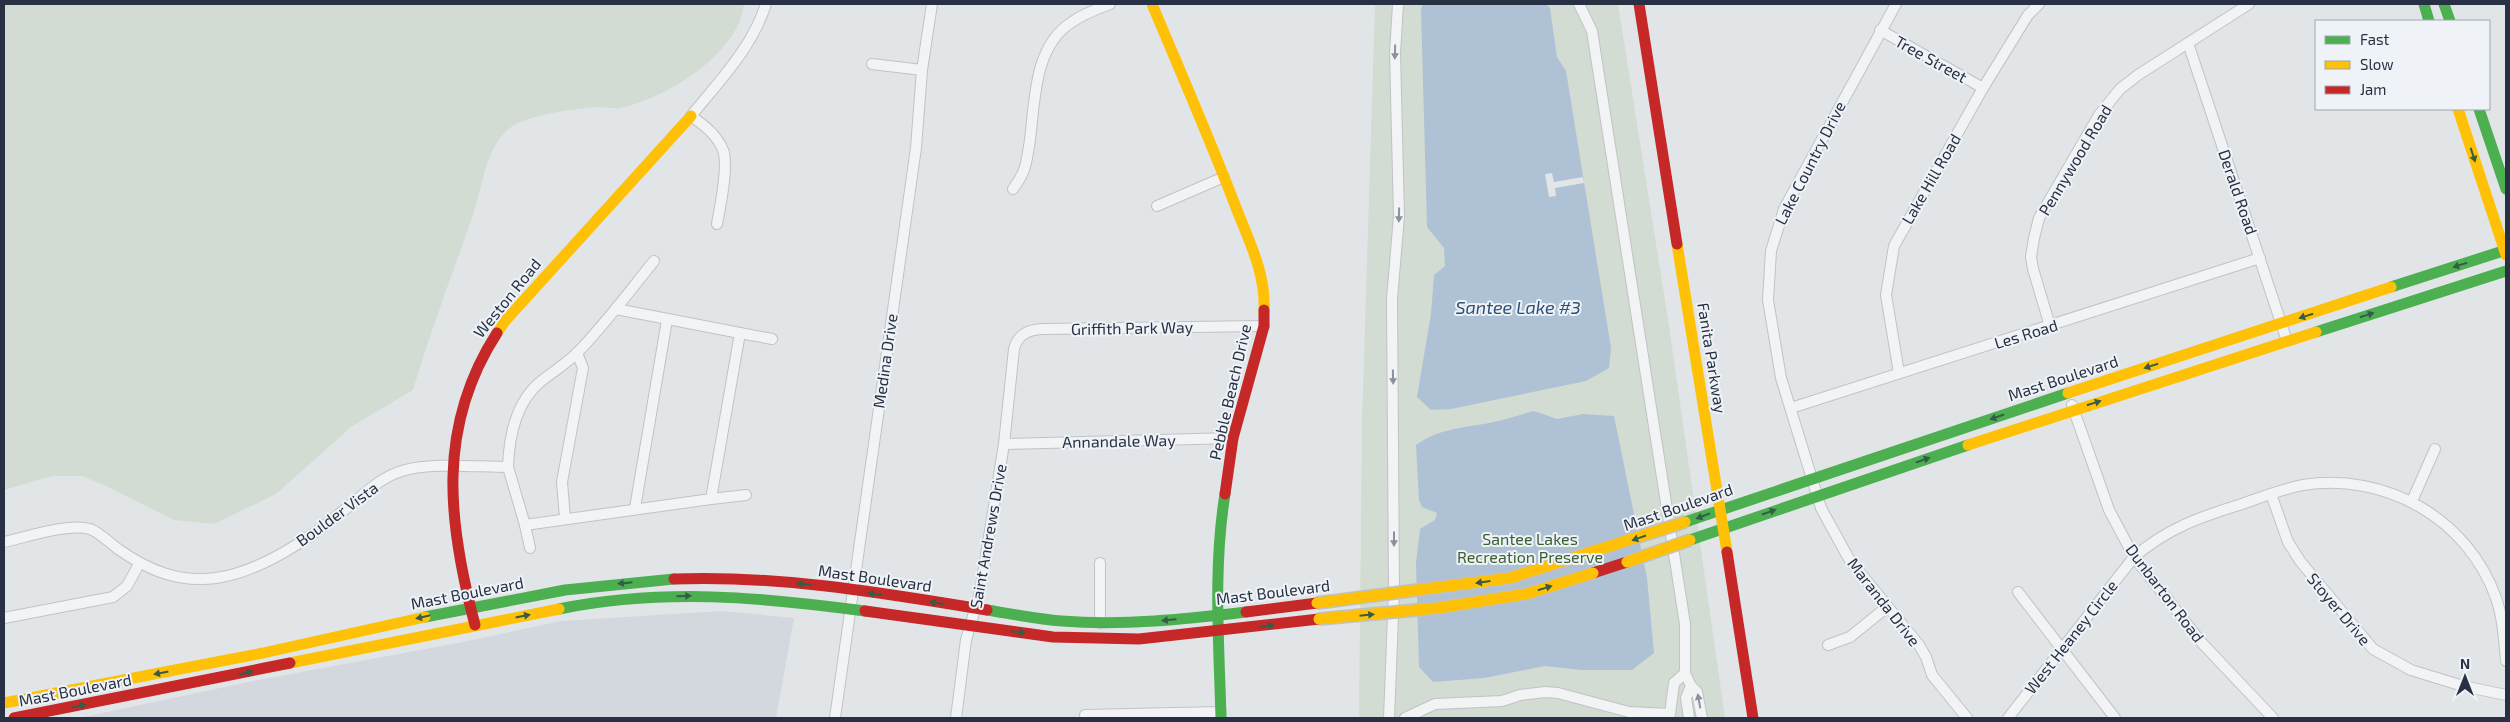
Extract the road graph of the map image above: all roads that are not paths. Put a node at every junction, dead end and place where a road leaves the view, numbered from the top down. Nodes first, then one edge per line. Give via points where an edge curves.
1 (766, 4) edge
2 (932, 4) edge
3 (1110, 4) edge
4 (1152, 4) edge
5 (1398, 4) edge
6 (1579, 4) edge
7 (1639, 4) edge
8 (1896, 4) edge
9 (2039, 4) edge
10 (2249, 4) edge
11 (2424, 4) edge
12 (2444, 4) edge
13 (2429, 20) edge
14 (2450, 20) edge
15 (1880, 30) junction
16 (2188, 43) junction
17 (872, 64) dead end
18 (922, 70) junction
19 (1983, 88) junction
20 (2458, 110) edge
21 (2479, 110) edge
22 (691, 116) junction
23 (1224, 177) junction
24 (1013, 189) dead end
25 (2506, 189) edge
26 (1157, 206) dead end
27 (717, 224) dead end
28 (2506, 252) edge
29 (2260, 258) junction
30 (654, 261) dead end
31 (2506, 271) edge
32 (616, 309) junction
33 (667, 320) junction
34 (2282, 324) junction
35 (1264, 326) junction
36 (2050, 326) junction
37 (740, 334) junction
38 (772, 338) dead end
39 (2288, 341) junction
40 (577, 354) junction
41 (1014, 354) joint
42 (1899, 373) junction
43 (2068, 393) junction
44 (1791, 408) junction
45 (2074, 409) junction
46 (1233, 438) junction
47 (1004, 444) junction
48 (2435, 449) dead end
49 (452, 467) junction
50 (508, 467) junction
51 (1810, 479) junction
52 (2272, 494) junction
53 (746, 495) dead end
54 (1816, 496) junction
55 (711, 499) junction
56 (2412, 501) junction
57 (635, 508) junction
58 (1720, 509) junction
59 (565, 518) junction
60 (525, 525) junction
61 (1723, 528) junction
62 (4, 542) edge
63 (530, 548) dead end
64 (2134, 557) junction
65 (1100, 563) dead end
66 (139, 564) junction
67 (853, 590) junction
68 (2018, 592) dead end
69 (470, 606) junction
70 (1887, 607) junction
71 (850, 609) junction
72 (976, 609) junction
73 (1218, 615) junction
74 (4, 618) edge
75 (1100, 623) junction
76 (475, 625) junction
77 (970, 625) junction
78 (1218, 632) junction
79 (1828, 645) dead end
80 (2061, 650) junction
81 (252, 655) junction
82 (2506, 661) edge
83 (1685, 673) junction
84 (1691, 686) junction
85 (164, 689) junction
86 (2506, 695) edge
87 (4, 703) edge
88 (1085, 715) dead end
89 (1221, 715) edge
90 (1674, 716) edge
91 (14, 718) edge
92 (835, 718) edge
93 (956, 718) edge
94 (1389, 718) edge
95 (1405, 718) edge
96 (1689, 718) edge
97 (1702, 718) edge
98 (1752, 718) edge
99 (1967, 718) edge
100 (2008, 718) edge
101 (2115, 718) edge
102 (2273, 718) edge

1 - 22 street via 743,52
2 - 18 street, Medina Drive
3 - 24 street via 1071,22 1048,47 1040,68 1024,174
4 - 23 main road, Pebble Beach Drive
5 -> 94 street via 1395,53 1399,216 1392,299 1394,590
6 - 83 street via 1592,31 1684,624
7 - 58 main road, Fanita Parkway
8 - 15 street, Lake Country Drive
9 - 19 street, Lake Hill Road via 2028,15
10 - 16 street, Pennywood Road
11 - 13 main road
12 - 14 main road
15 - 19 street, Tree Street
15 - 44 street, Lake Country Drive via 1793,190 1774,237 1768,272 1768,300 1780,378
16 - 29 street, Derald Road
16 - 36 street, Pennywood Road via 2138,75 2107,104 2039,218 2031,257
17 - 18 street
18 - 67 street, Medina Drive via 916,148
19 - 42 street, Lake Hill Road via 1894,246 1886,294
20 -> 28 main road
21 - 25 main road
22 - 27 street via 708,128 723,151
22 - 49 main road, Weston Road via 495,335 463,400
23 - 26 street
23 - 35 main road, Pebble Beach Drive via 1261,273 1265,292
28 -> 34 main road, Mast Boulevard
29 - 34 street, Derald Road
29 - 36 street, Les Road
30 - 32 street
39 -> 31 main road, Mast Boulevard
32 - 33 street
32 - 40 street
33 - 37 street
33 - 57 street
34 - 39 street, Derald Road
34 -> 43 main road, Mast Boulevard
35 - 41 street, Griffith Park Way via 1032,330 1018,339
35 - 46 main road, Pebble Beach Drive
36 - 42 street, Les Road
37 - 38 street
37 - 55 street
45 -> 39 main road, Mast Boulevard
40 - 50 street via 537,385 525,400 511,434
40 - 59 street via 583,368 562,482
41 - 47 street, Saint Andrews Drive
42 - 44 street, Les Road
43 - 45 street, Dunbarton Road
43 -> 51 main road, Mast Boulevard
44 - 51 street, Lake Country Drive
54 -> 45 main road, Mast Boulevard
45 - 64 street, Dunbarton Road via 2109,510
46 - 47 street, Annandale Way
46 - 73 main road, Pebble Beach Drive via 1219,531
47 - 72 street, Saint Andrews Drive
48 - 56 street
49 - 50 street, Boulder Vista
49 - 66 street, Boulder Vista via 401,471 373,487 313,535 239,572 216,578 192,579 154,572
49 - 69 main road, Weston Road via 456,544
50 - 60 street
51 - 54 street, Maranda Drive
51 - 58 main road, Mast Boulevard
52 - 56 street, West Heaney Circle via 2304,485 2344,484 2382,490
52 - 64 street, West Heaney Circle via 2186,522
52 - 86 street, Stoyer Drive via 2288,542 2300,561 2373,649 2411,670
53 - 55 street
61 -> 54 main road, Mast Boulevard
54 - 70 street, Maranda Drive via 1849,559
55 - 57 street
56 - 82 street, West Heaney Circle via 2459,537 2484,572 2500,612
57 - 59 street
58 - 61 main road, Fanita Parkway
58 -> 73 main road, Mast Boulevard, bridge via 1510,578
59 - 60 street
60 - 63 street
78 -> 61 main road, Mast Boulevard, bridge via 1438,608 1526,594
61 - 98 main road, Fanita Parkway
62 - 66 street, Boulder Vista via 75,528 91,530
64 - 80 street, West Heaney Circle
64 - 102 street, Dunbarton Road via 2202,643
65 - 75 street
66 - 74 street via 127,586 113,597
67 -> 69 main road, Mast Boulevard via 748,580 657,580 578,588
67 - 71 street, Medina Drive
72 -> 67 main road, Mast Boulevard
68 - 80 street
69 - 76 main road, Weston Road
69 -> 81 main road, Mast Boulevard
70 - 79 street via 1850,637
70 - 99 street, Maranda Drive via 1919,645 1932,675
76 -> 71 main road, Mast Boulevard via 582,604 642,597 768,599
71 - 77 main road, Mast Boulevard
71 - 92 street, Medina Drive
72 - 75 main road, Mast Boulevard
72 - 77 street, Saint Andrews Drive
73 -> 75 main road, Mast Boulevard via 1168,621
73 - 78 main road, Pebble Beach Drive
85 -> 76 main road, Mast Boulevard
77 -> 78 main road, Mast Boulevard via 1053,637 1139,639
77 - 93 street, Saint Andrews Drive
78 - 89 main road, Pebble Beach Drive
80 - 100 street, West Heaney Circle
80 - 101 street
81 - 85 main road via 235,664 179,678
81 -> 87 main road, Mast Boulevard
83 - 84 street
83 - 90 street via 1674,683
84 - 96 street via 1686,698
97 -> 84 street via 1697,692
91 -> 85 main road, Mast Boulevard
88 - 89 street
90 - 95 street via 1629,712 1545,692 1502,701 1435,704

